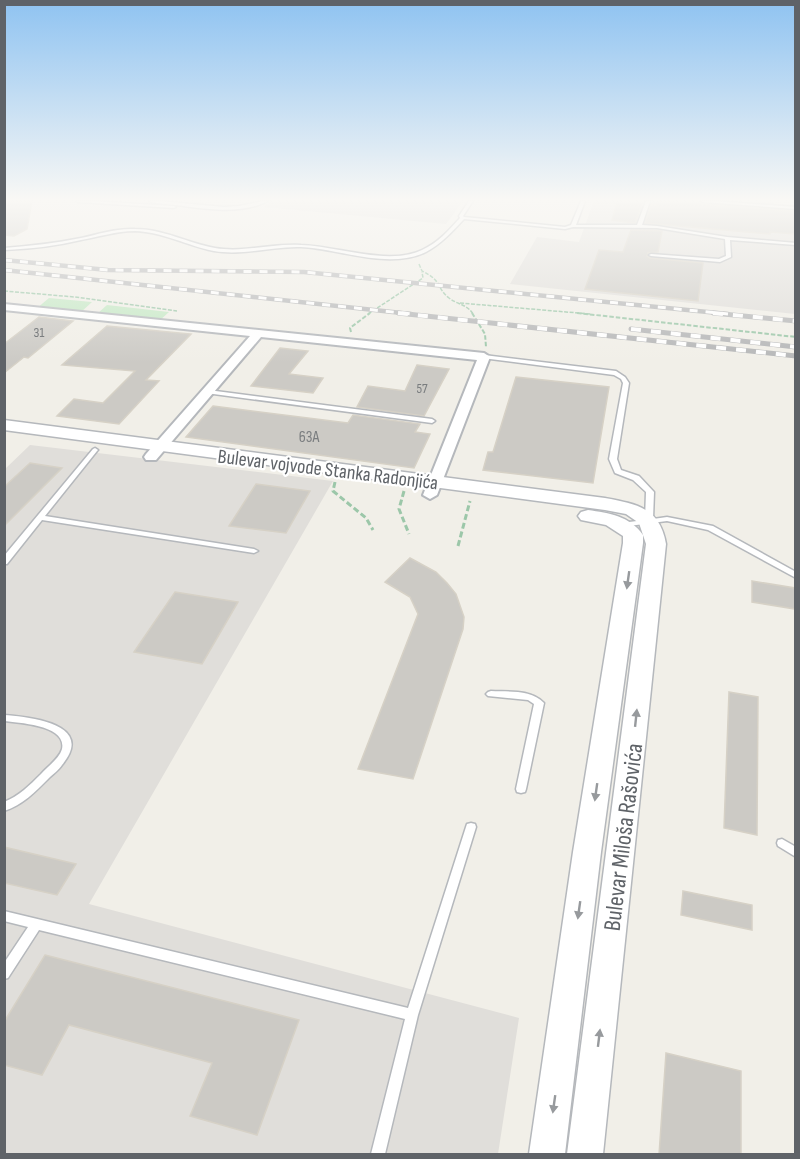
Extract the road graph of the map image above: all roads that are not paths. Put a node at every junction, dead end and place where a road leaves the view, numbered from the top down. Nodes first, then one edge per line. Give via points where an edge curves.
1 (367, 255) edge
2 (415, 255) edge
3 (652, 255) edge
4 (729, 255) edge
5 (4, 307) edge
6 (258, 334) junction
7 (484, 357) junction
8 (208, 392) junction
9 (432, 421) dead end
10 (4, 425) edge
11 (4, 437) edge
12 (95, 450) junction
13 (155, 451) junction
14 (432, 489) junction
15 (42, 519) junction
16 (649, 520) junction
17 (624, 525) junction
18 (254, 551) dead end
19 (4, 562) edge
20 (795, 576) edge
21 (490, 694) dead end
22 (4, 718) edge
23 (521, 789) dead end
24 (4, 807) edge
25 (471, 827) dead end
26 (782, 843) dead end
27 (795, 853) edge
28 (4, 916) edge
29 (36, 924) junction
30 (4, 975) edge
31 (412, 1015) junction
32 (378, 1155) edge
33 (547, 1155) edge
34 (585, 1155) edge

1 - 2 lane
3 - 4 lane via 720,261
5 - 6 street
6 - 7 street
6 - 8 street
7 - 14 street
7 - 16 lane via 616,373 623,378 626,383 612,459 618,471 636,478 651,492
8 - 9 lane
8 - 13 street
10 - 13 street, Bulevar vojvode Stanka Radonjića
11 - 12 street, Bulevar vojvode Stanka Radonjića
12 - 13 street, Bulevar vojvode Stanka Radonjića
12 - 15 lane
13 - 14 street, Bulevar vojvode Stanka Radonjića
13 - 14 street, Bulevar vojvode Stanka Radonjića via 335,482 404,491
14 - 16 street, Bulevar vojvode Stanka Radonjića via 605,504 632,510
14 - 17 street, Bulevar vojvode Stanka Radonjića via 470,500 608,519
15 - 18 lane
15 - 19 lane
16 - 17 lane
16 - 20 lane via 667,519 710,528
34 -> 16 street, Bulevar Miloša Rašovića via 656,544
17 -> 33 street, Bulevar Miloša Rašovića via 633,535 633,543
21 - 23 lane via 530,697 538,703
22 - 24 lane via 60,730 67,747 62,759 24,797
25 - 31 lane
26 - 27 lane
28 - 29 lane
29 - 30 lane
29 - 31 lane
31 - 32 lane

